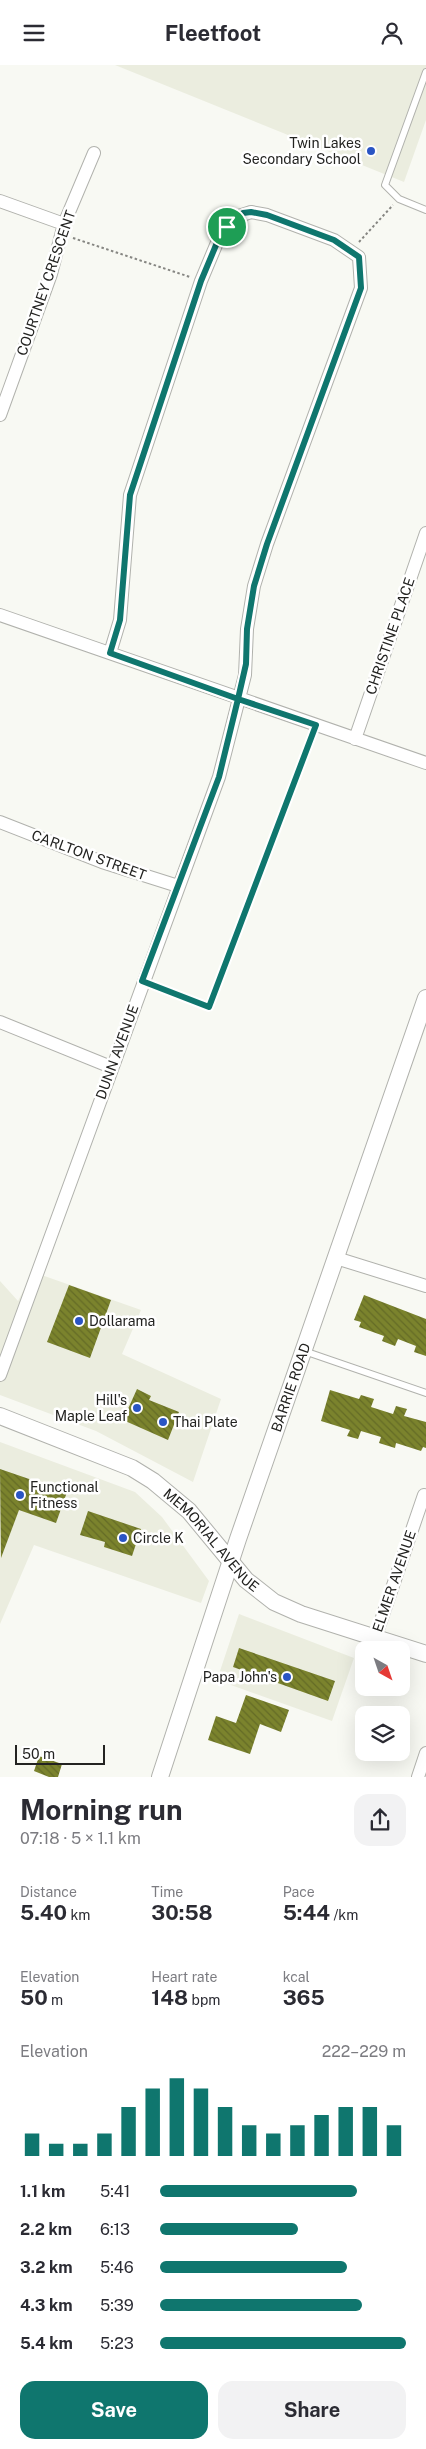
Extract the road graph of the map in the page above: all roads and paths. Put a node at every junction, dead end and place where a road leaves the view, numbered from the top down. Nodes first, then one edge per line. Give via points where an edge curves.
1 (426, 72) edge
2 (94, 153) dead end
3 (399, 199) junction
4 (0, 201) edge
5 (426, 210) edge
6 (63, 229) junction
7 (351, 251) junction
8 (201, 281) junction
9 (0, 415) edge
10 (426, 533) edge
11 (1, 617) edge
12 (110, 653) junction
13 (238, 699) junction
14 (316, 725) junction
15 (355, 739) junction
16 (426, 763) edge
17 (0, 822) edge
18 (178, 886) junction
19 (142, 981) junction
20 (426, 999) edge
21 (0, 1022) edge
22 (111, 1067) junction
23 (336, 1258) junction
24 (426, 1286) edge
25 (304, 1351) junction
26 (0, 1375) edge
27 (426, 1393) edge
28 (0, 1416) edge
29 (424, 1495) dead end
30 (231, 1562) junction
31 (374, 1638) junction
32 (426, 1654) edge
33 (426, 1753) edge
34 (160, 1777) edge
35 (418, 1777) edge

1 - 3 lane via 385,185
2 - 6 street, COURTNEY CRESCENT
3 - 5 lane
3 - 7 path
4 - 6 street
6 - 8 path
6 - 9 street, COURTNEY CRESCENT via 51,274
7 - 8 street via 334,240 267,215 243,213 219,238
7 - 13 street, DUNN AVENUE via 359,257 361,288 254,586 247,629 246,664
8 - 12 street via 130,495 120,620
10 - 15 street, CHRISTINE PLACE
11 - 12 street
12 - 13 street
13 - 14 street
13 - 18 street, DUNN AVENUE via 219,777
14 - 15 street
14 - 19 lane via 209,1007
15 - 16 street
17 - 18 street, CARLTON STREET via 102,862
18 - 19 street, DUNN AVENUE
19 - 22 street, DUNN AVENUE
20 - 23 street, BARRIE ROAD
21 - 22 street
22 - 26 street, DUNN AVENUE
23 - 24 street
23 - 25 street, BARRIE ROAD
25 - 27 lane
25 - 30 street, BARRIE ROAD
28 - 30 street, MEMORIAL AVENUE via 132,1468 153,1481 190,1511
29 - 31 street, ELMER AVENUE
30 - 31 street, MEMORIAL AVENUE via 259,1593 274,1602
30 - 34 street, BARRIE ROAD
31 - 32 street, MEMORIAL AVENUE
33 - 35 street

